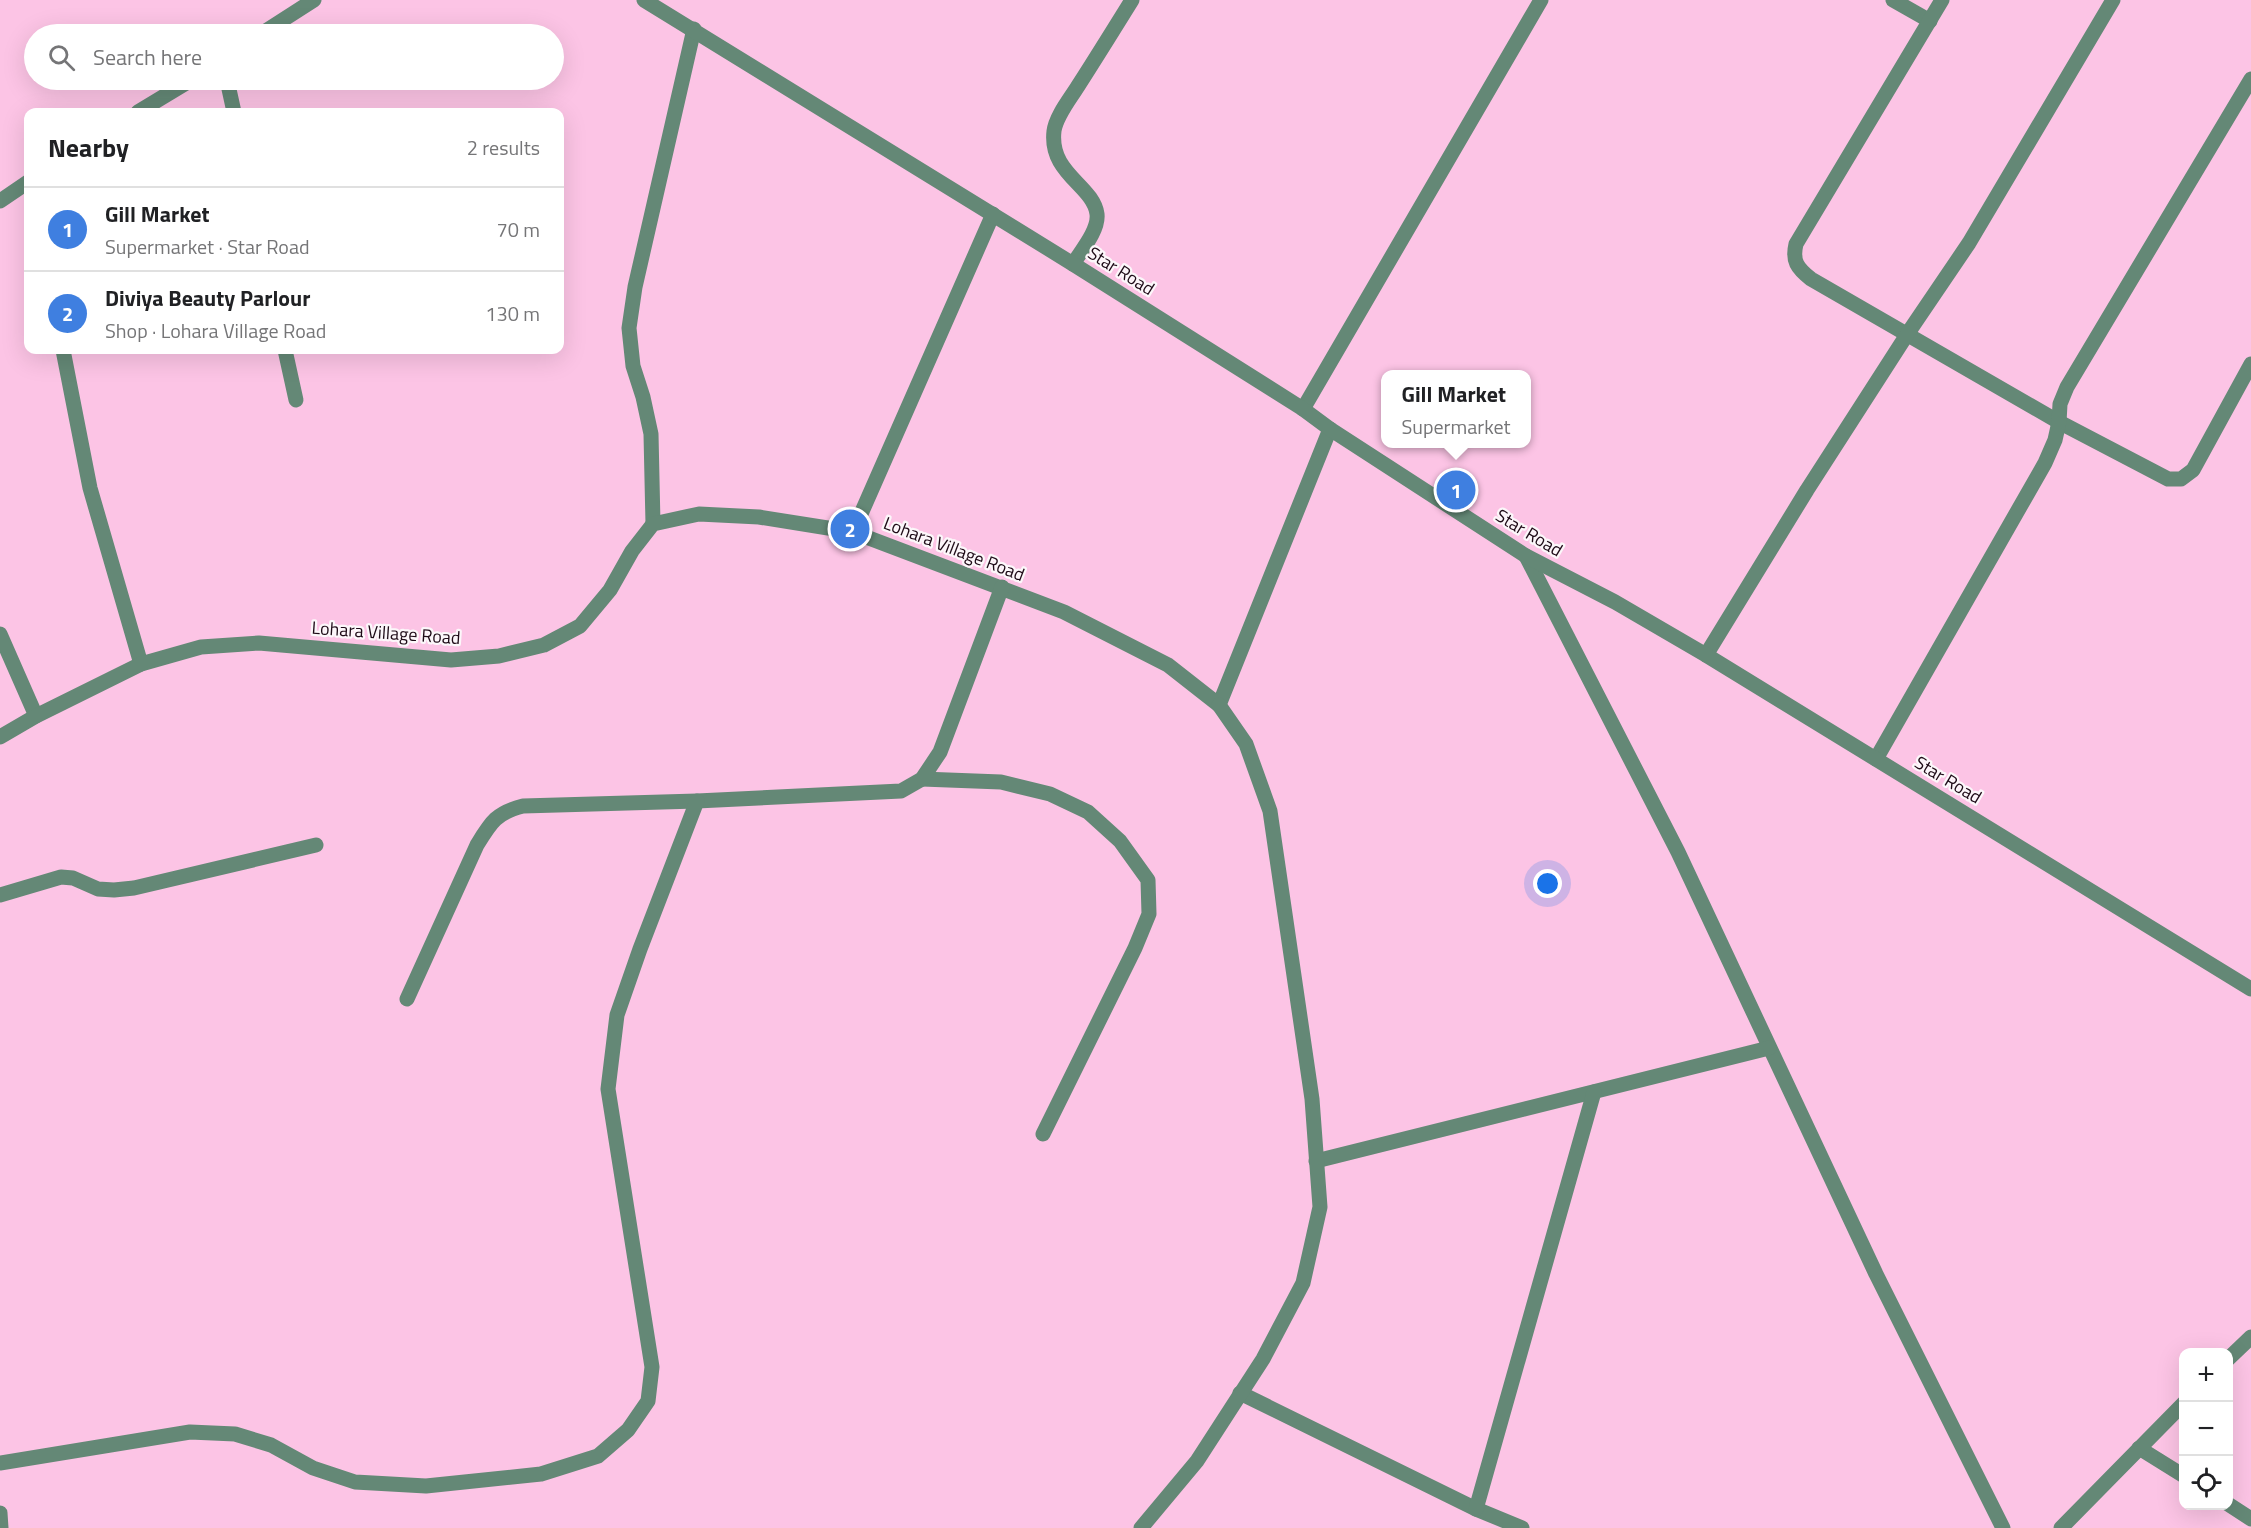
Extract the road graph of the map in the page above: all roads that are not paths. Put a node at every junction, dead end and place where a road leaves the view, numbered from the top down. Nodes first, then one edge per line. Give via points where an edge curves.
1 (314, 0) edge
2 (644, 0) edge
3 (1132, 0) edge
4 (1541, 0) edge
5 (1893, 0) edge
6 (1942, 0) edge
7 (2113, 0) edge
8 (1930, 21) junction
9 (277, 24) edge
10 (693, 29) junction
11 (2251, 80) edge
12 (174, 90) edge
13 (229, 90) edge
14 (144, 108) edge
15 (233, 108) edge
16 (24, 185) edge
17 (0, 201) edge
18 (993, 214) junction
19 (1073, 264) junction
20 (1908, 333) junction
21 (64, 354) edge
22 (286, 354) edge
23 (2251, 364) edge
24 (296, 400) dead end
25 (1303, 410) junction
26 (2059, 422) junction
27 (1330, 429) junction
28 (653, 524) junction
29 (853, 532) junction
30 (1526, 556) junction
31 (1002, 587) junction
32 (0, 634) edge
33 (1706, 655) junction
34 (141, 664) junction
35 (1219, 705) junction
36 (36, 716) junction
37 (0, 737) edge
38 (1876, 759) junction
39 (922, 779) junction
40 (697, 801) junction
41 (316, 845) dead end
42 (0, 895) edge
43 (2251, 989) edge
44 (407, 999) dead end
45 (1769, 1048) junction
46 (1594, 1092) junction
47 (1043, 1134) dead end
48 (1316, 1161) junction
49 (2251, 1337) edge
50 (2233, 1355) edge
51 (1240, 1393) junction
52 (2179, 1407) edge
53 (2139, 1448) junction
54 (0, 1462) edge
55 (2179, 1473) edge
56 (2233, 1507) edge
57 (1476, 1509) junction
58 (0, 1514) edge
59 (2251, 1519) edge
60 (1, 1528) edge
61 (1141, 1528) edge
62 (1522, 1528) edge
63 (2004, 1528) edge
64 (2061, 1528) edge

1 - 9 street
2 - 10 street, Star Road
3 - 19 street via 1054,128 1053,147 1064,170 1093,202 1098,215 1094,230
4 - 25 street
5 - 8 street
6 - 8 street
7 - 20 street via 1969,243
8 - 20 street via 1796,244 1793,257 1810,279
10 - 18 street, Star Road
10 - 28 street via 629,328 633,366 651,434
11 - 26 street via 2067,387 2060,404
12 - 14 street
13 - 15 street
16 - 17 street
18 - 19 street, Star Road
18 - 29 street
19 - 25 street, Star Road
20 - 26 street
20 - 33 street
21 - 34 street via 90,488
22 - 24 street
23 - 26 street via 2193,470 2181,479 2168,479 2153,472
25 - 27 street, Star Road
26 - 38 street via 2044,463
27 - 30 street, Star Road
27 - 35 street
28 - 29 street, Lohara Village Road via 699,514
28 - 34 street, Lohara Village Road via 610,590 580,626 544,645 499,656 451,660 259,643 201,647
29 - 31 street, Lohara Village Road
30 - 33 street, Star Road
30 - 45 street via 1678,852
31 - 35 street, Lohara Village Road via 1064,612 1168,665
31 - 39 street via 940,752
32 - 36 street
33 - 38 street, Star Road
34 - 36 street, Lohara Village Road
35 - 48 street, Lohara Village Road via 1246,744 1270,812 1312,1099
36 - 37 street, Lohara Village Road
38 - 43 street, Star Road
39 - 40 street via 901,790
39 - 47 street via 1001,782 1050,794 1096,819 1120,841 1148,880 1149,914 1136,948
40 - 44 street via 523,806 505,811 477,845
40 - 54 street via 618,1015 608,1089 652,1367 648,1401 628,1431 598,1456 541,1474 426,1486 355,1482 314,1468 271,1445 235,1434 190,1432
41 - 42 street via 134,888 98,889 61,877
45 - 46 street
45 - 63 street via 1876,1274
46 - 48 street
46 - 57 street
48 - 51 street, Lohara Village Road via 1320,1207 1303,1283 1263,1359
49 - 50 street
51 - 57 street
51 - 61 street, Lohara Village Road via 1197,1461
52 - 53 street
53 - 55 street
53 - 64 street
56 - 59 street
57 - 62 street
58 - 60 street

